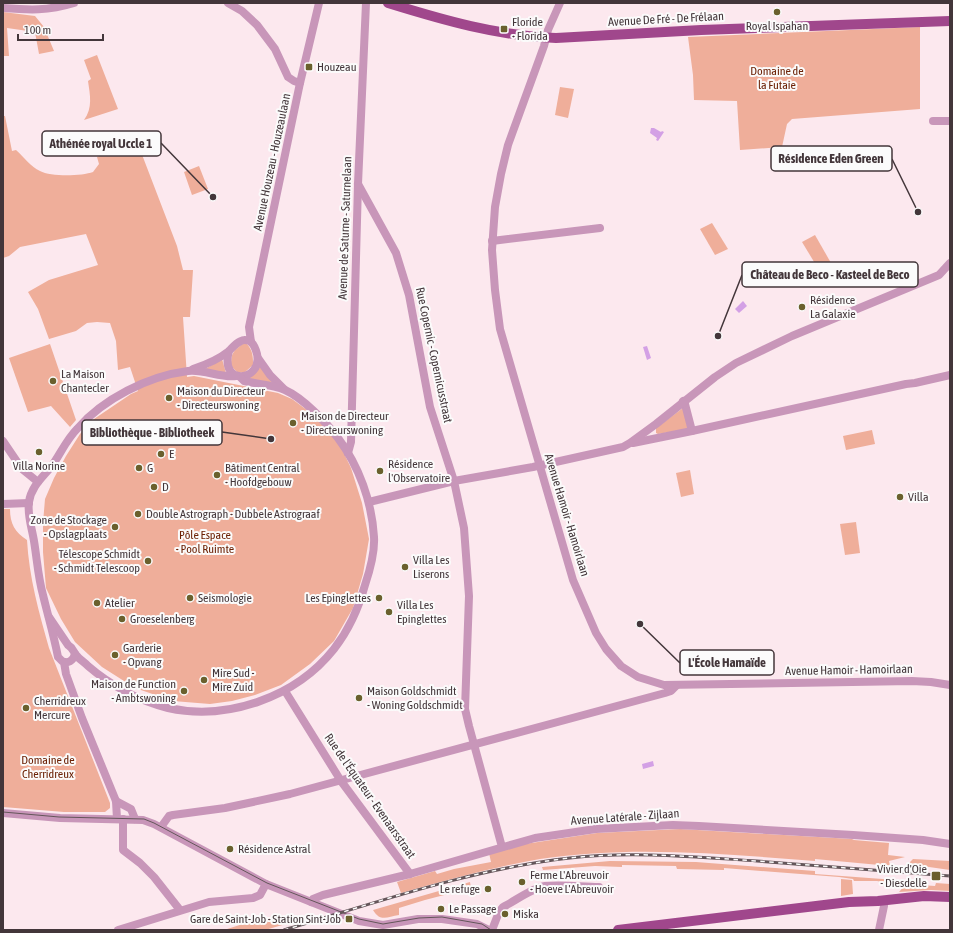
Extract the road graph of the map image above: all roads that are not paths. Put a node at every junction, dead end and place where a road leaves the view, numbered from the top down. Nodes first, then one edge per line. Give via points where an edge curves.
1 (74, 3) edge
2 (228, 3) edge
3 (319, 3) edge
4 (366, 3) edge
5 (388, 3) edge
6 (560, 3) edge
7 (3, 8) edge
8 (950, 21) edge
9 (546, 38) junction
10 (300, 83) junction
11 (933, 121) dead end
12 (950, 121) edge
13 (358, 184) junction
14 (600, 228) dead end
15 (492, 241) junction
16 (949, 268) edge
17 (249, 326) junction
18 (242, 340) junction
19 (251, 342) junction
20 (229, 351) junction
21 (258, 358) junction
22 (189, 370) junction
23 (950, 376) edge
24 (238, 377) junction
25 (284, 390) junction
26 (683, 401) junction
27 (692, 431) junction
28 (653, 432) junction
29 (3, 441) edge
30 (630, 444) junction
31 (348, 453) junction
32 (539, 465) junction
33 (454, 481) junction
34 (38, 482) junction
35 (369, 502) junction
36 (29, 503) junction
37 (3, 504) edge
38 (49, 617) junction
39 (68, 645) junction
40 (58, 652) junction
41 (75, 654) junction
42 (64, 662) junction
43 (950, 685) edge
44 (676, 686) junction
45 (285, 691) junction
46 (474, 745) junction
47 (342, 781) junction
48 (116, 801) junction
49 (3, 813) edge
50 (120, 819) junction
51 (135, 819) junction
52 (161, 827) junction
53 (950, 844) edge
54 (502, 847) junction
55 (410, 874) junction
56 (266, 884) junction
57 (599, 887) dead end
58 (928, 896) junction
59 (950, 897) edge
60 (884, 900) junction
61 (313, 903) junction
62 (950, 904) edge
63 (180, 910) junction
64 (118, 930) edge
65 (489, 930) edge
66 (492, 930) edge
67 (618, 930) edge
68 (879, 930) edge

1 - 7 street via 56,8 31,10
2 - 10 street via 242,11 257,25 275,49 288,77
3 - 10 street, Avenue Houzeau - Houzeaulaan
4 - 13 street, Avenue de Saturne - Saturnelaan
5 - 9 main road, Avenue De Fré - De Frélaan via 481,28 519,36
6 - 9 street, Avenue Hamoir - Hamoirlaan
8 - 9 main road, Avenue De Fré - De Frélaan
9 - 15 street, Avenue Hamoir - Hamoirlaan via 500,174
10 - 17 street, Avenue Houzeau - Houzeaulaan
11 - 12 street
13 - 31 street, Avenue de Saturne - Saturnelaan via 352,442
13 - 33 street, Rue Copernic - Copernicusstraat via 396,253 409,295 430,407
14 - 15 street
15 - 32 street, Avenue Hamoir - Hamoirlaan via 500,329
16 - 26 street via 940,275 792,336 736,363
17 - 18 street, Avenue Houzeau - Houzeaulaan
17 - 19 street, Avenue Houzeau - Houzeaulaan
18 - 19 street
18 - 20 street
19 - 21 street
20 - 22 street
20 - 24 street via 228,364
21 - 24 street via 252,372
21 - 25 street
22 - 24 street
22 - 34 street via 139,384 90,416 77,429
23 - 27 street via 898,385
24 - 25 street via 244,381
25 - 31 street via 331,428
26 - 27 street
26 - 28 street
27 - 28 street
28 - 30 street
28 - 30 street
29 - 34 street via 22,469
30 - 32 street
31 - 35 street
32 - 33 street
32 - 44 street, Avenue Hamoir - Hamoirlaan via 573,580 606,650 620,666 638,677
33 - 35 street
33 - 46 street, Rue Copernic - Copernicusstraat via 466,551 469,596 465,709
34 - 36 street
35 - 45 street via 374,538 363,594 335,648
36 - 37 street
36 - 38 street via 36,564
38 - 39 street
38 - 40 street
39 - 40 street via 61,647
39 - 41 street
40 - 42 street
41 - 42 street via 71,661
41 - 45 street via 114,685 168,708 215,711 265,700
42 - 48 street via 82,718
43 - 44 street, Avenue Hamoir - Hamoirlaan via 905,681
44 - 46 street via 665,694
45 - 47 street, Rue de l'Équateur - Evenaarsstraat
46 - 47 street
46 - 54 street, Rue Copernic - Copernicusstraat
47 - 52 street via 225,808 169,816
47 - 55 street, Rue de l'Équateur - Evenaarsstraat
48 - 50 street
48 - 51 street via 131,809
49 - 50 street via 53,818
50 - 51 street
50 - 63 street via 123,850 159,882
51 - 52 street
52 - 56 street
53 - 54 street, Avenue Latérale - Zijlaan via 853,835 673,825 596,829 548,836
54 - 55 street, Avenue Latérale - Zijlaan
55 - 61 street, Avenue Latérale - Zijlaan via 323,895 313,899
56 - 61 street
56 - 63 street via 260,895 253,898 209,902
57 - 66 street via 538,888 503,907
58 - 59 main road
58 - 60 main road
58 - 62 main road
60 - 67 main road via 856,901
60 - 68 street
61 - 65 street via 364,922 383,925 418,919 442,919 477,924
63 - 64 street

